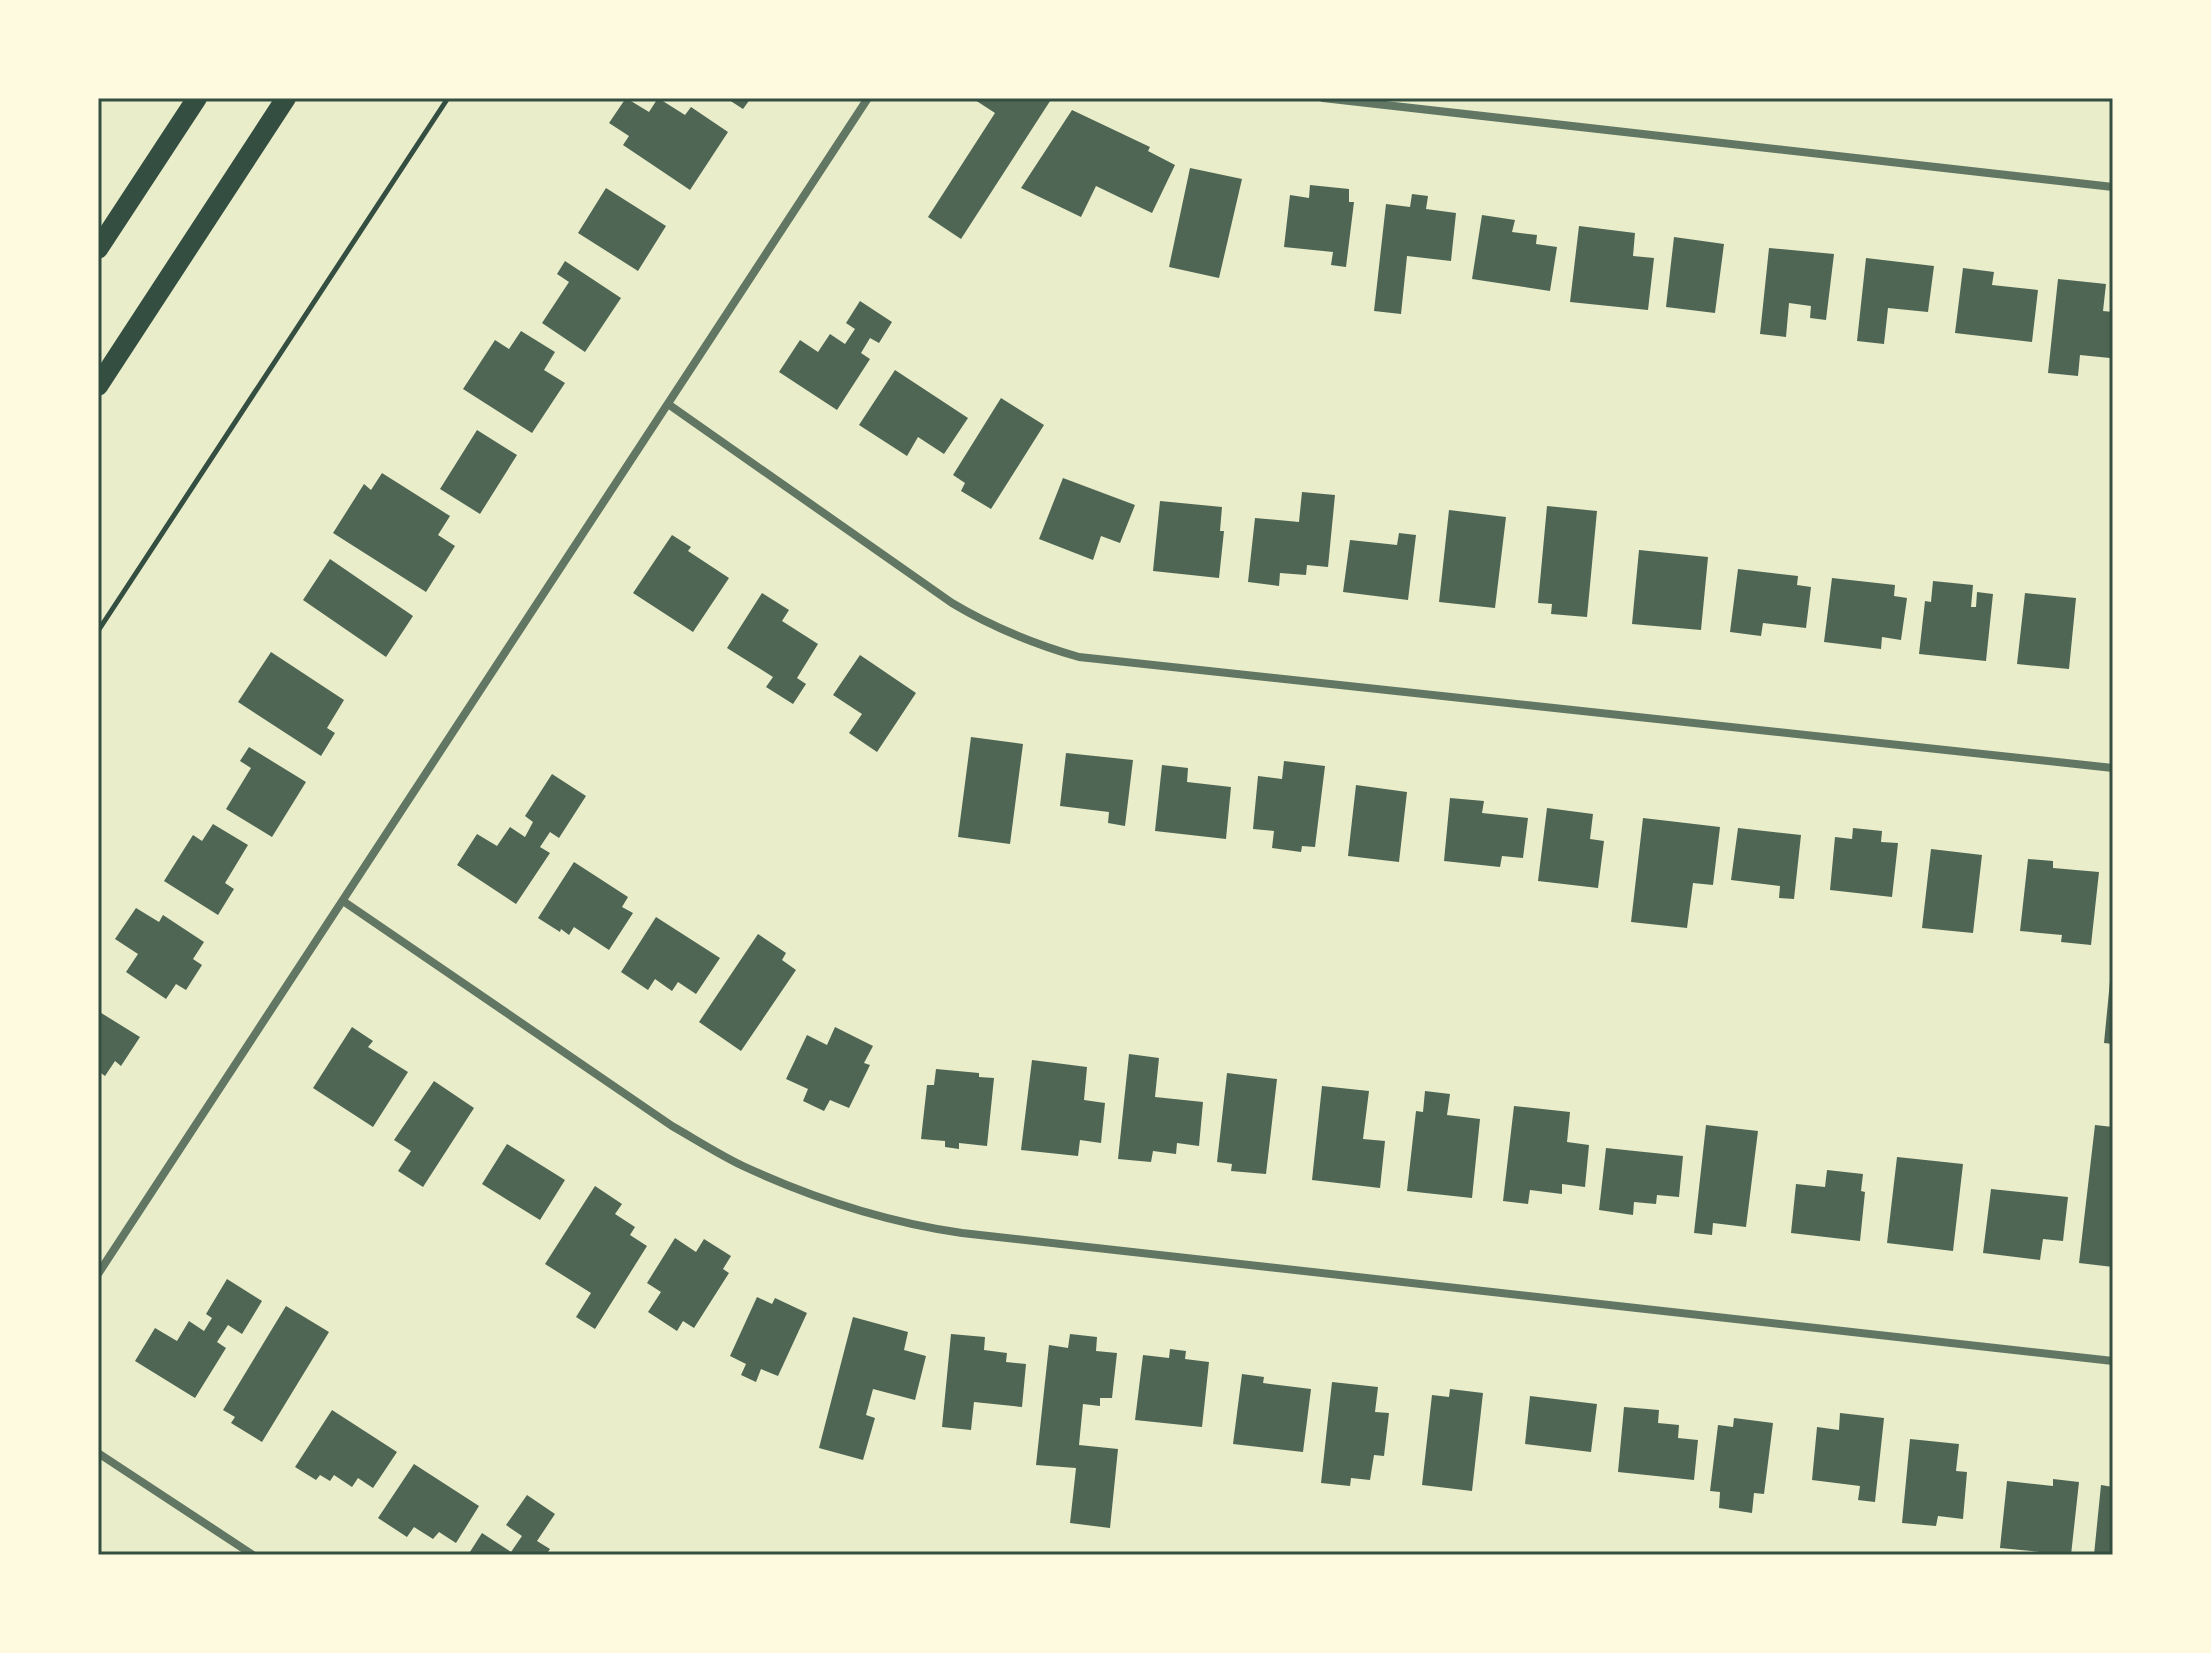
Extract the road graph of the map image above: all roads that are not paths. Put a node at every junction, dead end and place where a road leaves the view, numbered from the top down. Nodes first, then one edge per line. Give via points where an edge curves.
1 (197, 98) edge
2 (286, 98) edge
3 (868, 98) edge
4 (1323, 98) edge
5 (2113, 187) edge
6 (98, 249) edge
7 (98, 386) edge
8 (668, 404) junction
9 (2113, 768) edge
10 (343, 901) junction
11 (98, 1274) edge
12 (2113, 1361) edge
13 (98, 1453) edge
14 (253, 1555) edge

1 - 6 main road
2 - 7 main road
3 - 8 street
4 - 5 street
8 - 9 street via 952,603 996,628 1079,657
8 - 10 street
10 - 11 street
10 - 12 street via 722,1155 813,1195 906,1223
13 - 14 street

